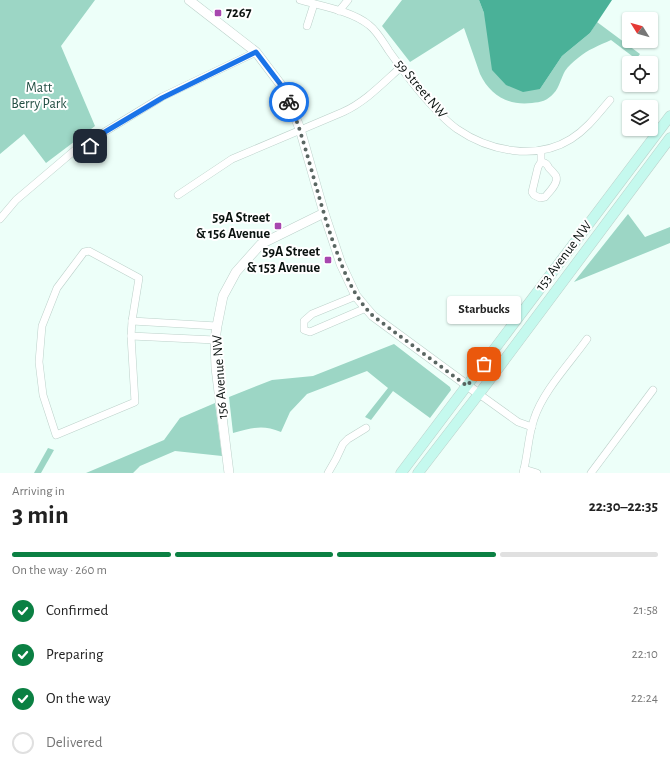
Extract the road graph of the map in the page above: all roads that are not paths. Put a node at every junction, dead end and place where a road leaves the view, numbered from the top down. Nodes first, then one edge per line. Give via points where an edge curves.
1 (189, 0) edge
2 (300, 0) edge
3 (348, 0) edge
4 (314, 4) junction
5 (339, 11) junction
6 (307, 26) dead end
7 (256, 52) junction
8 (401, 67) junction
9 (610, 100) dead end
10 (670, 116) edge
11 (300, 129) junction
12 (670, 138) edge
13 (88, 142) junction
14 (541, 151) junction
15 (97, 155) dead end
16 (541, 162) junction
17 (178, 195) dead end
18 (324, 213) junction
19 (0, 219) edge
20 (356, 296) junction
21 (366, 308) junction
22 (132, 321) junction
23 (217, 326) junction
24 (131, 336) junction
25 (215, 340) junction
26 (587, 340) dead end
27 (467, 386) junction
28 (653, 390) dead end
29 (479, 394) junction
30 (532, 427) junction
31 (366, 428) dead end
32 (524, 471) edge
33 (229, 473) edge
34 (328, 473) edge
35 (401, 473) edge
36 (418, 473) edge
37 (537, 473) edge
38 (590, 473) edge

1 - 7 street
2 - 4 street, 59 Street NW
3 - 5 street
4 - 5 street, 59 Street NW
4 - 6 street
5 - 8 street, 59 Street NW via 352,15 370,26
7 - 11 street via 284,89
7 - 13 street via 162,98
8 - 11 street via 358,104
8 - 14 street, 59 Street NW via 440,114 462,132 503,149
9 - 14 street, 59 Street NW via 579,133 563,143
10 - 27 main road, 153 Avenue NW
11 - 17 street via 232,159
11 - 18 street
12 - 29 main road, 153 Avenue NW
13 - 15 street
13 - 19 street via 16,200
14 - 16 street
16 - 16 street via 532,192 540,198 545,197 556,180 547,164
18 - 20 street via 341,264
18 - 23 street, 156 Avenue NW via 261,244 236,272 223,296
20 - 21 street
20 - 21 street via 312,314 304,321 304,330 310,332
21 - 27 street via 373,316
22 - 23 street
22 - 24 street
22 - 24 street via 139,278 89,251 84,252 57,288 42,326 39,362 43,396 56,435 135,402
23 - 25 street, 156 Avenue NW
24 - 25 street
25 - 33 street, 156 Avenue NW
26 - 30 street via 546,394 536,412
27 - 29 street
27 - 35 main road, 153 Avenue NW
28 - 38 street
29 - 30 street via 518,422
29 - 36 main road, 153 Avenue NW
30 - 32 street
31 - 34 street via 343,444
32 - 37 street

